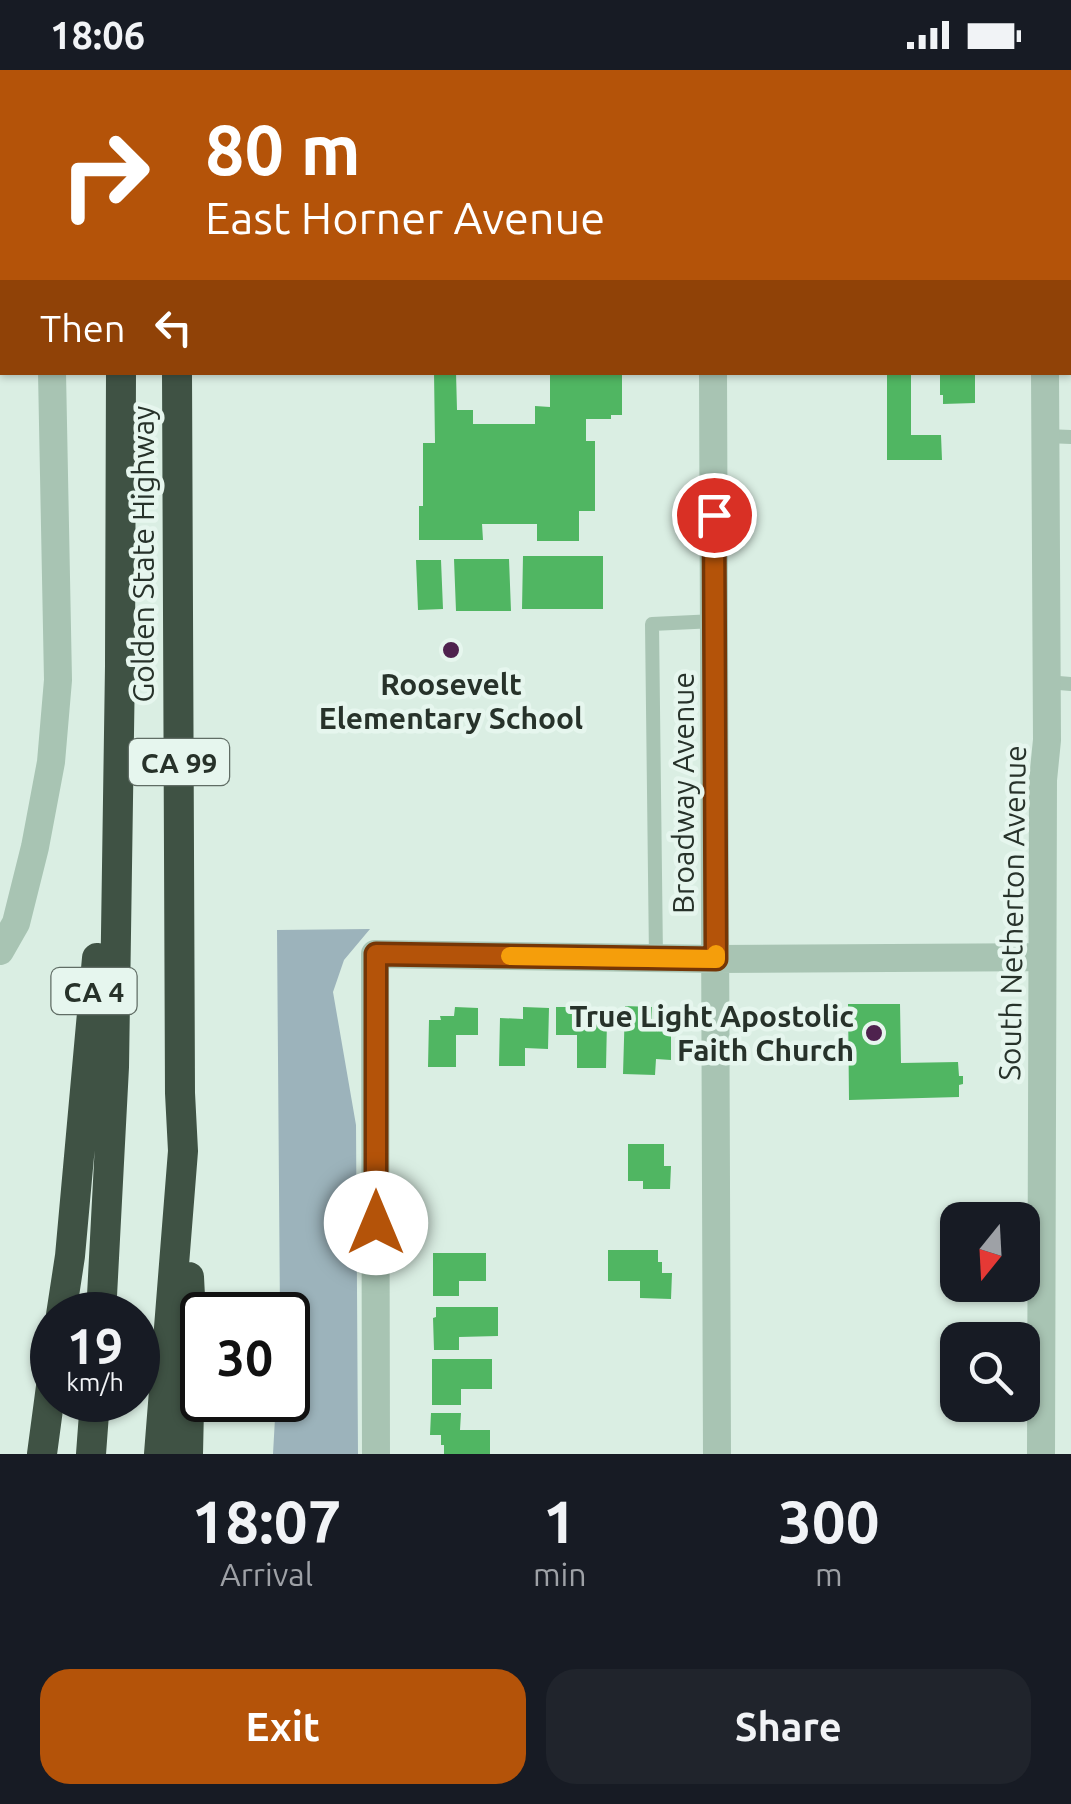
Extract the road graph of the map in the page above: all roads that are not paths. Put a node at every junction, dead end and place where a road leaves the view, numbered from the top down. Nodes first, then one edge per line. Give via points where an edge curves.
1 (52, 375) edge
2 (120, 375) edge
3 (178, 375) edge
4 (714, 375) edge
5 (1047, 375) edge
6 (1058, 437) edge
7 (714, 622) junction
8 (120, 666) junction
9 (1059, 683) edge
10 (0, 951) edge
11 (1042, 956) junction
12 (656, 958) junction
13 (716, 959) junction
14 (183, 1150) junction
15 (65, 1292) edge
16 (102, 1292) edge
17 (46, 1422) edge
18 (94, 1422) edge
19 (42, 1454) edge
20 (92, 1454) edge
21 (160, 1454) edge
22 (188, 1454) edge
23 (376, 1454) edge
24 (717, 1454) edge
25 (1041, 1454) edge

1 - 10 street via 56,722 16,923
2 - 8 highway, Golden State Highway / CA 99
3 - 14 highway, Golden State Highway / CA 99
4 - 7 street, Broadway Avenue
5 - 6 street, South Netherton Avenue
6 - 9 street, South Netherton Avenue
7 - 12 lane via 652,624
7 - 13 street, Broadway Avenue
8 - 15 highway, CA 4
8 - 16 highway, Golden State Highway / CA 99 via 114,1067
9 - 11 street, South Netherton Avenue via 1043,780
11 - 13 street
11 - 25 street, South Netherton Avenue
12 - 13 street
12 - 23 street via 376,954
13 - 24 street, Broadway Avenue
14 - 21 highway, Golden State Highway / CA 99
14 - 22 highway via 192,1316
17 - 19 highway
18 - 20 highway

